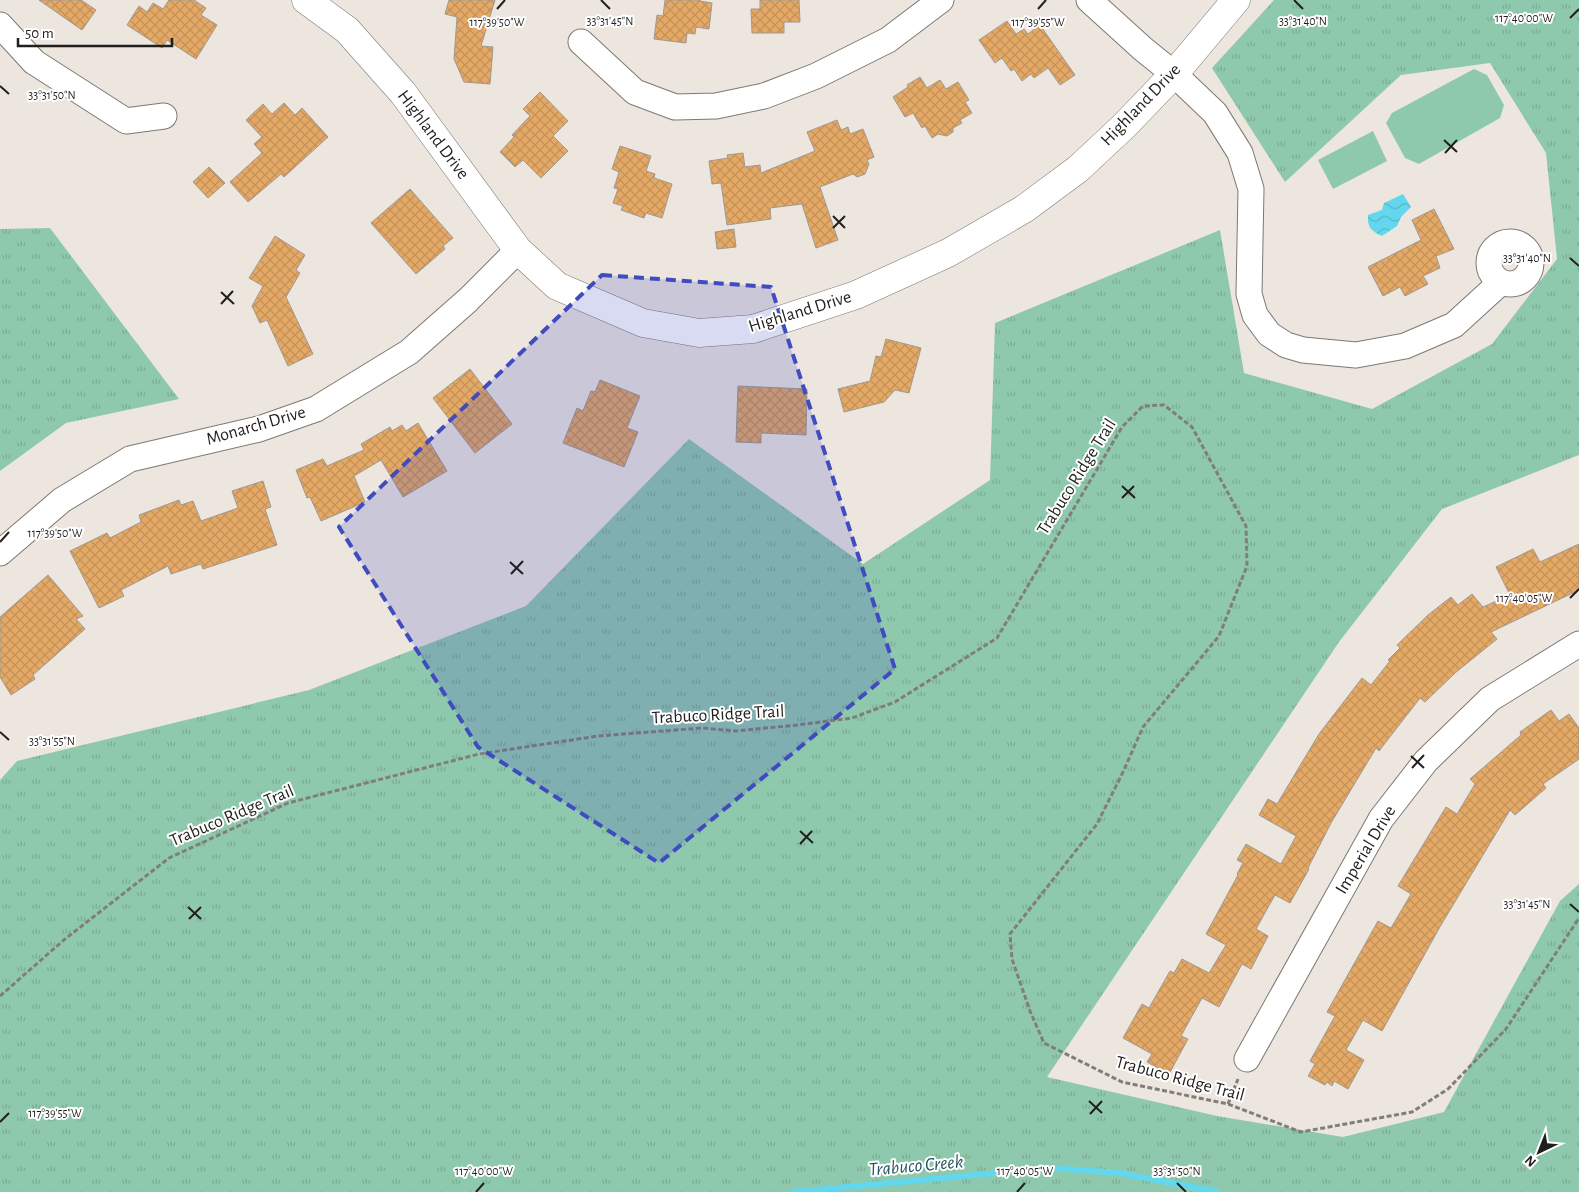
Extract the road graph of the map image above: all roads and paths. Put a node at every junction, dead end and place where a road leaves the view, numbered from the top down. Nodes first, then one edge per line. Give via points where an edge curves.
1 (306, 0) edge
2 (941, 0) edge
3 (1089, 0) edge
4 (1236, 0) edge
5 (0, 25) edge
6 (581, 42) dead end
7 (1174, 74) junction
8 (164, 116) dead end
9 (518, 250) junction
10 (1500, 283) dead end
11 (0, 553) edge
12 (1579, 644) edge
13 (1579, 918) edge
14 (0, 996) edge
15 (1247, 1060) joint
16 (1228, 1104) junction

1 - 9 street, Highland Drive via 347,30 403,93
2 - 6 street via 888,40 816,76 764,96 716,106 675,107 635,92
3 - 7 street
4 - 7 street, Highland Drive
5 - 8 street via 34,62 126,121
7 - 9 street, Highland Drive via 1078,169 1024,209 948,253 856,295 753,329 699,333 643,323 557,286
7 - 10 street via 1215,112 1240,152 1251,189 1249,294 1256,315 1269,334 1286,345 1304,350 1356,354 1404,346 1454,324
9 - 11 street, Monarch Drive via 409,352 316,409 259,429 130,459 62,500
12 - 15 street, Imperial Drive via 1490,699 1426,761 1381,819
13 - 16 path, Trabuco Ridge Trail via 1506,1029 1448,1089 1412,1112 1301,1132
14 - 16 path, Trabuco Ridge Trail via 65,939 169,858 288,803 479,754 598,736 702,728 736,732 797,725 852,718 894,702 997,638 1122,427 1143,406 1164,405 1192,427 1246,526 1247,566 1219,636 1143,727 1097,824 1010,934 1012,959 1044,1044 1122,1082
15 - 16 path

